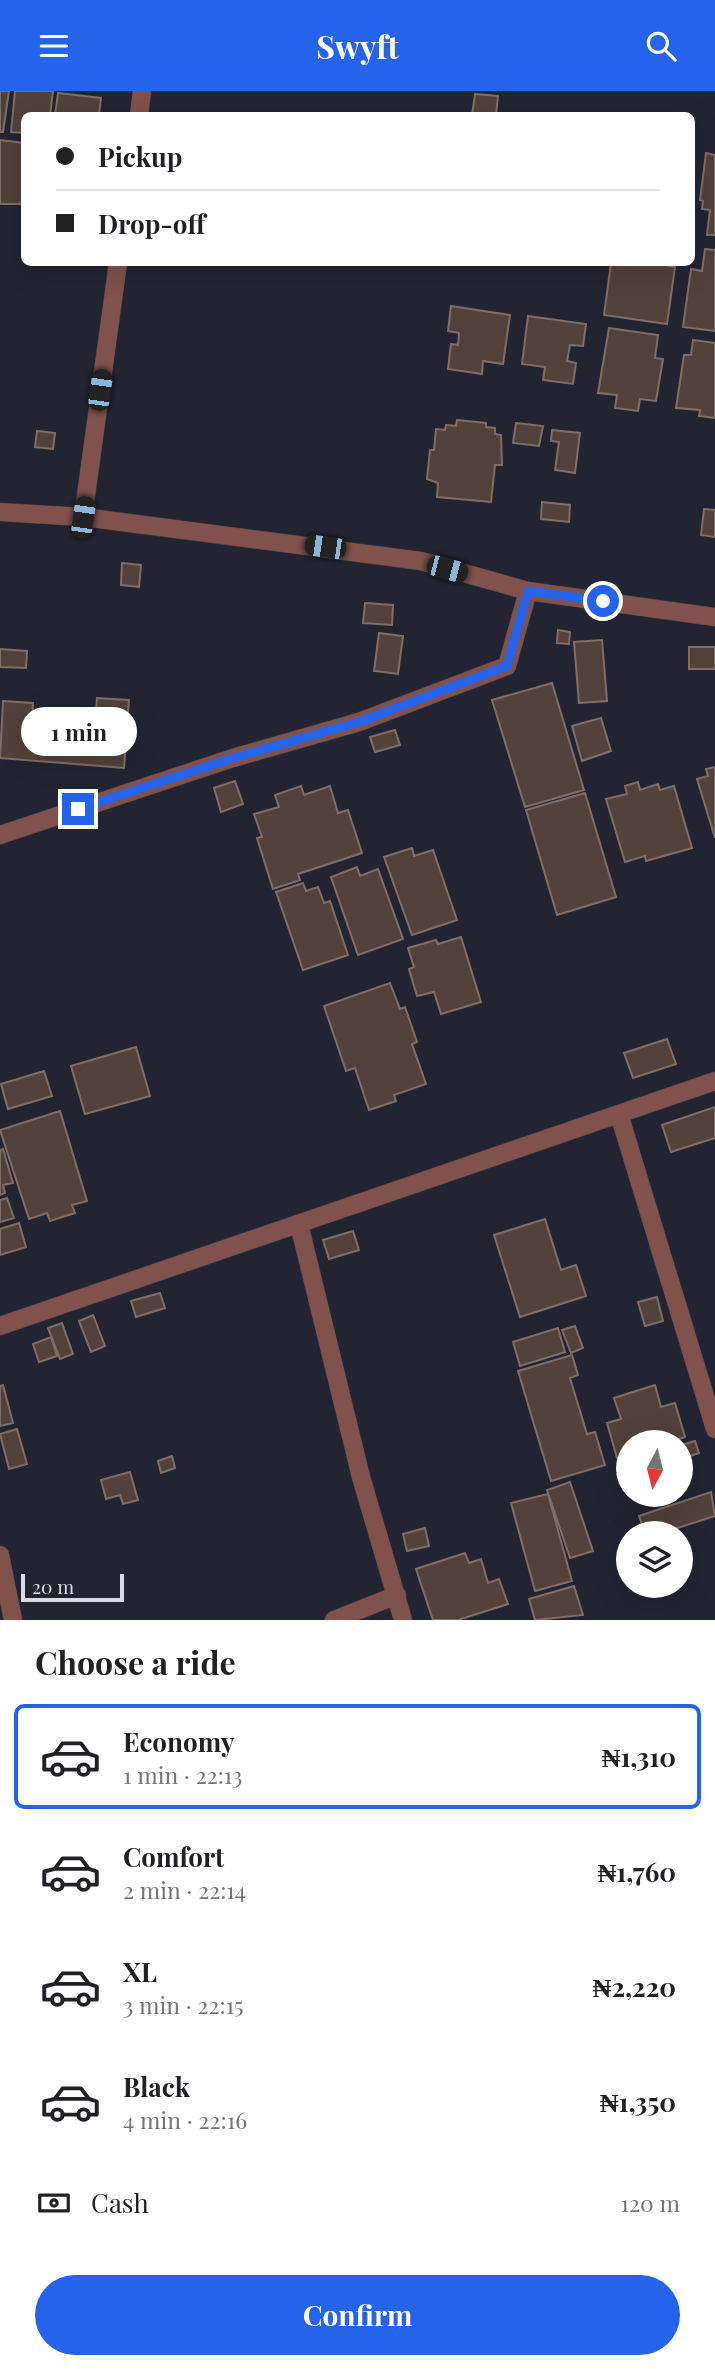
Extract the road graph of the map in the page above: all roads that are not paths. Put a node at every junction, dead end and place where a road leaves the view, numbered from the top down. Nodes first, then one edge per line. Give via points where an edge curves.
1 (142, 91) edge
2 (139, 112) edge
3 (118, 266) edge
4 (0, 512) edge
5 (83, 517) junction
6 (528, 591) junction
7 (715, 617) edge
8 (0, 835) edge
9 (715, 1081) edge
10 (619, 1114) junction
11 (299, 1224) junction
12 (0, 1327) edge
13 (715, 1429) edge
14 (0, 1555) edge
15 (397, 1595) junction
16 (13, 1620) edge
17 (334, 1620) edge
18 (403, 1620) edge

1 - 2 street
3 - 5 street
4 - 5 street
5 - 6 street via 421,561
6 - 7 street
6 - 8 street via 507,666 359,722
9 - 10 street
10 - 11 street
10 - 13 street
11 - 12 street
11 - 15 street via 362,1477
14 - 16 street
15 - 17 street
15 - 18 street

